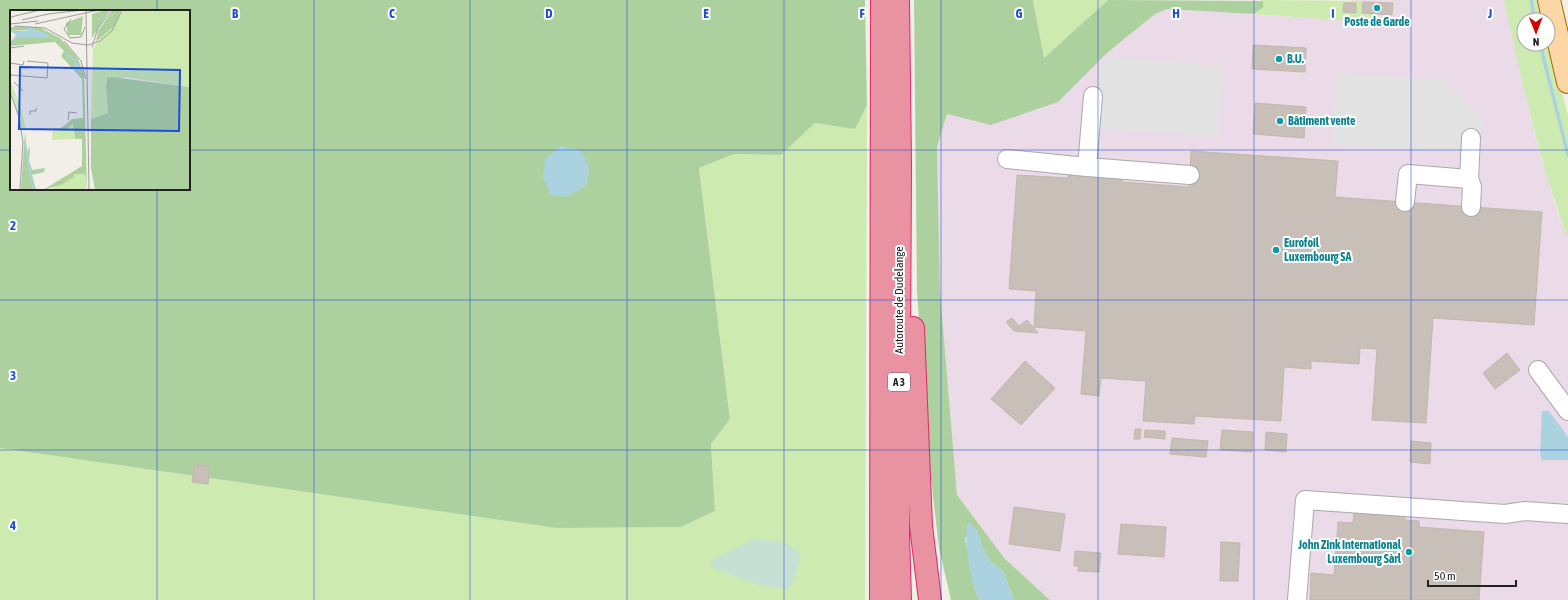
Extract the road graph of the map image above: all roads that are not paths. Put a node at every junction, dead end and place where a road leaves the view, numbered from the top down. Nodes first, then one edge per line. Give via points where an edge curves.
1 (882, 0) edge
2 (898, 0) edge
3 (1549, 0) edge
4 (1568, 82) edge
5 (1093, 96) dead end
6 (1471, 138) dead end
7 (1007, 159) dead end
8 (900, 165) junction
9 (1087, 167) junction
10 (1190, 175) dead end
11 (1468, 179) junction
12 (1405, 202) dead end
13 (1471, 207) dead end
14 (1538, 370) dead end
15 (1568, 411) edge
16 (920, 466) junction
17 (1568, 514) edge
18 (881, 600) edge
19 (900, 600) edge
20 (930, 600) edge
21 (945, 600) edge
22 (1297, 600) edge

1 - 18 highway, Autoroute de Dudelange / A 3
2 - 8 highway, Autoroute de Dudelange / A 3
3 - 4 main road
5 - 9 lane
6 - 11 lane
7 - 9 lane
8 - 16 highway, A 3 via 911,291
8 - 19 highway, Autoroute de Dudelange / A 3
9 - 10 lane
11 - 12 lane via 1408,174
11 - 13 lane via 1472,187
14 - 15 lane
16 - 20 highway, A 3 via 921,526
16 - 21 highway, A 3 via 932,548
17 - 22 lane via 1525,511 1506,514 1304,500

